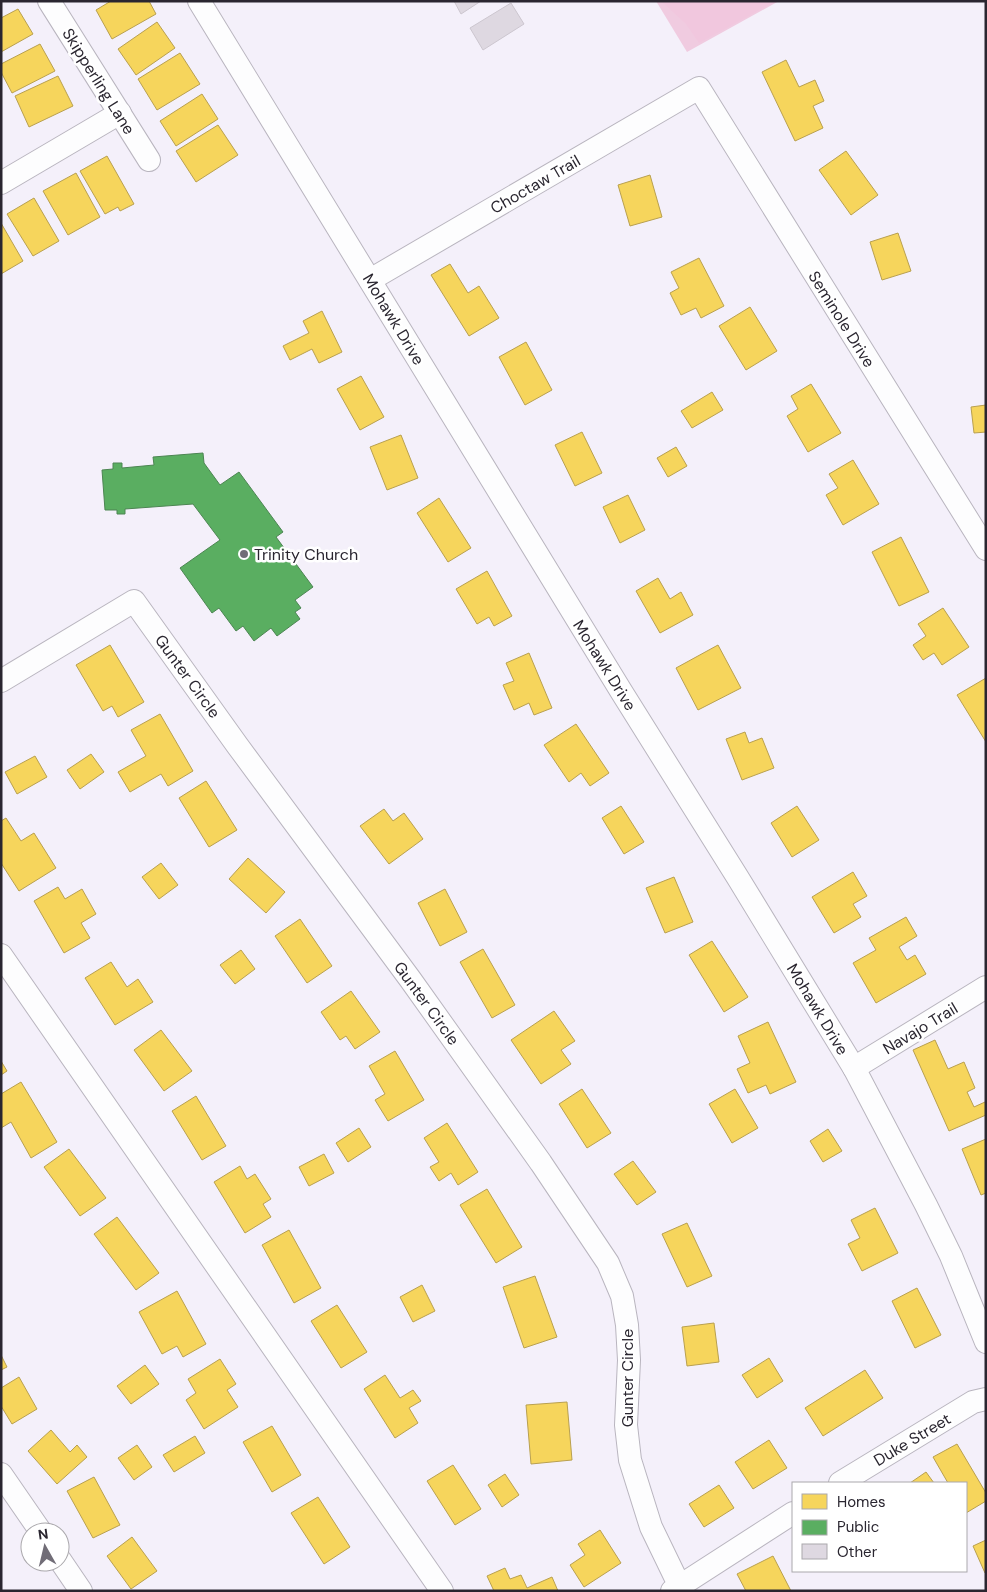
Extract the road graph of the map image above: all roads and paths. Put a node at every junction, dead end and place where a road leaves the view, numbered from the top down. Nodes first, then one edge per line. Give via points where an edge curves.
1 (49, 1) edge
2 (199, 1) edge
3 (699, 88) joint
4 (120, 114) junction
5 (149, 160) dead end
6 (1, 183) edge
7 (370, 280) junction
8 (986, 549) edge
9 (1, 681) edge
10 (1, 955) edge
11 (986, 988) edge
12 (854, 1068) junction
13 (986, 1342) edge
14 (986, 1399) edge
15 (1, 1474) edge
16 (842, 1482) edge
17 (792, 1514) edge
18 (34, 1522) edge
19 (68, 1572) edge
20 (678, 1589) edge
21 (81, 1591) edge
22 (442, 1591) edge

1 - 4 street, Skipperling Lane
2 - 7 street, Mohawk Drive
3 - 7 street, Choctaw Trail
3 - 8 street, Seminole Drive
4 - 5 street, Skipperling Lane
4 - 6 street
7 - 12 street, Mohawk Drive
9 - 20 street, Gunter Circle via 134,601 410,979 608,1263 622,1296 627,1324 626,1425 630,1460 651,1527
10 - 22 street
11 - 12 street, Navajo Trail
12 - 13 street, Mohawk Drive via 926,1205
14 - 16 street, Duke Street via 973,1402
15 - 18 street
17 - 20 street
19 - 21 street

